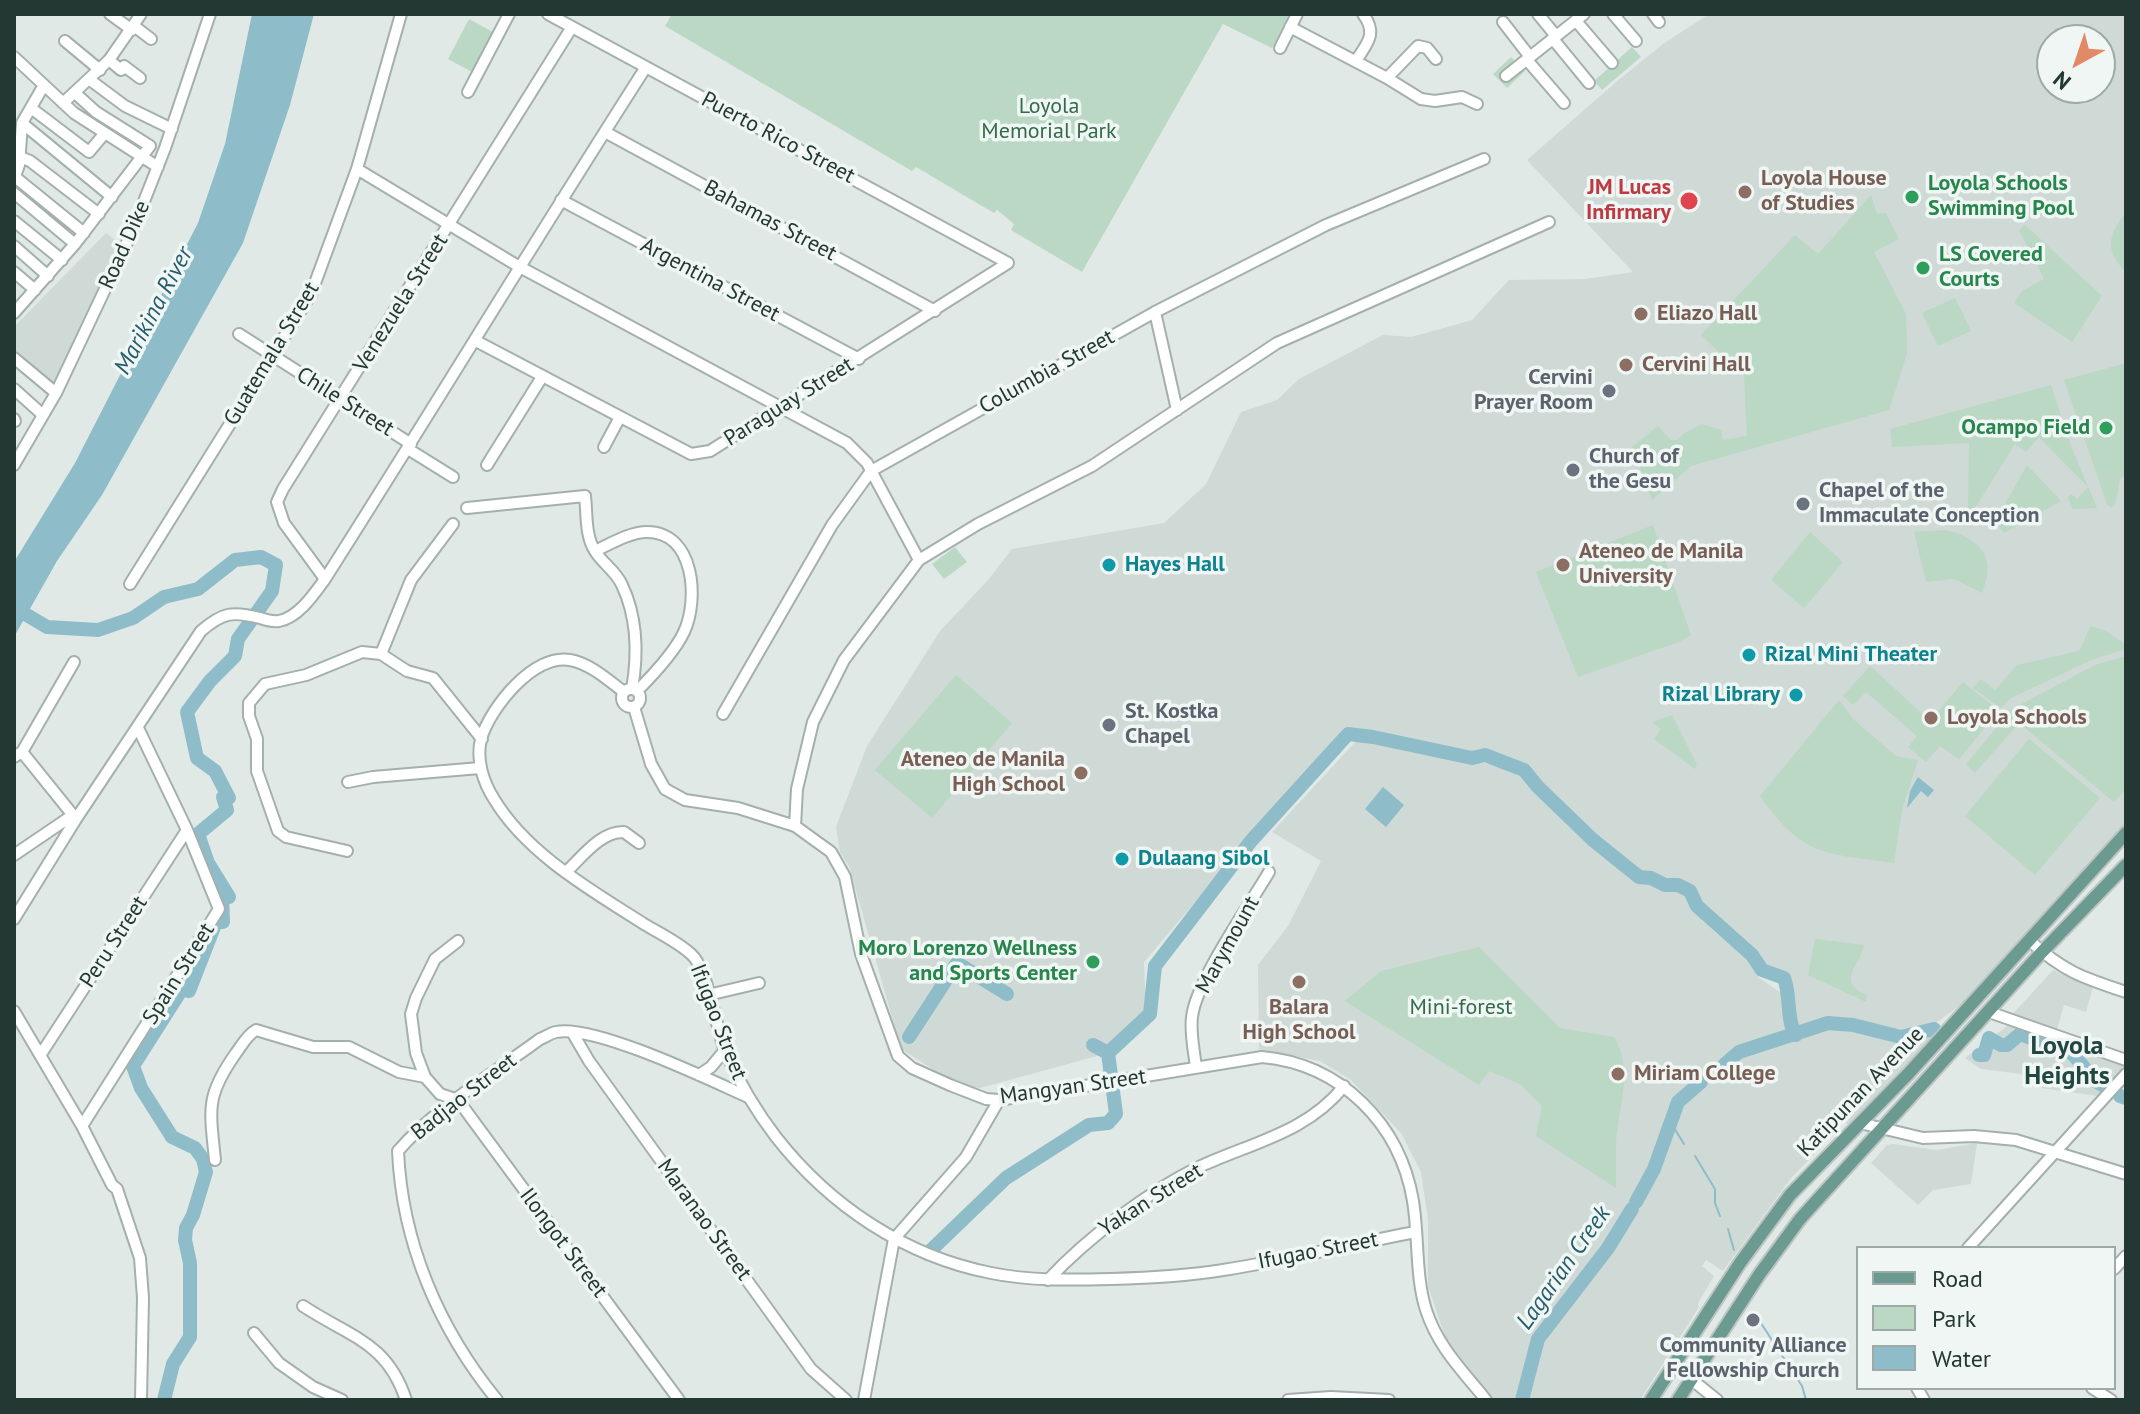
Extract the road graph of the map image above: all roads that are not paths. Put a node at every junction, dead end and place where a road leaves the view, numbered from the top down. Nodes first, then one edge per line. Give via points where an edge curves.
1 (110, 14) edge
2 (141, 14) edge
3 (210, 14) edge
4 (401, 14) edge
5 (509, 14) edge
6 (548, 14) edge
7 (1297, 14) edge
8 (1363, 14) edge
9 (1538, 14) edge
10 (1613, 14) edge
11 (1580, 17) edge
12 (1503, 22) dead end
13 (572, 27) junction
14 (1290, 27) junction
15 (133, 28) junction
16 (1554, 38) junction
17 (151, 39) dead end
18 (65, 41) dead end
19 (1636, 41) dead end
20 (1280, 48) dead end
21 (14, 57) edge
22 (1528, 58) junction
23 (1436, 59) dead end
24 (109, 60) junction
25 (1356, 61) junction
26 (1612, 63) dead end
27 (646, 67) junction
28 (100, 70) junction
29 (1506, 76) dead end
30 (140, 78) dead end
31 (1387, 78) junction
32 (90, 80) junction
33 (1589, 83) dead end
34 (44, 85) junction
35 (468, 92) dead end
36 (75, 93) junction
37 (63, 103) junction
38 (1564, 103) dead end
39 (1477, 104) dead end
40 (31, 108) junction
41 (22, 123) junction
42 (172, 129) junction
43 (605, 132) junction
44 (105, 133) junction
45 (20, 157) junction
46 (142, 158) junction
47 (1484, 159) dead end
48 (158, 167) junction
49 (357, 169) junction
50 (14, 178) edge
51 (14, 193) edge
52 (112, 197) junction
53 (561, 200) junction
54 (99, 214) junction
55 (14, 221) edge
56 (1549, 222) dead end
57 (450, 225) junction
58 (84, 233) junction
59 (75, 244) junction
60 (14, 246) edge
61 (62, 260) junction
62 (1008, 263) joint
63 (518, 266) junction
64 (14, 272) edge
65 (48, 276) junction
66 (35, 290) junction
67 (16, 307) edge
68 (935, 311) junction
69 (1155, 312) junction
70 (239, 334) dead end
71 (476, 341) junction
72 (273, 357) junction
73 (14, 358) edge
74 (859, 359) junction
75 (542, 377) junction
76 (14, 389) edge
77 (56, 393) junction
78 (339, 400) junction
79 (781, 407) junction
80 (1177, 410) junction
81 (43, 415) junction
82 (620, 417) junction
83 (409, 446) junction
84 (604, 447) dead end
85 (14, 465) edge
86 (487, 465) dead end
87 (871, 471) junction
88 (453, 477) dead end
89 (467, 508) dead end
90 (453, 524) dead end
91 (595, 551) junction
92 (919, 560) junction
93 (325, 579) junction
94 (130, 584) dead end
95 (381, 654) junction
96 (74, 662) dead end
97 (631, 691) junction
98 (723, 714) dead end
99 (138, 728) junction
100 (482, 739) junction
101 (18, 754) edge
102 (480, 768) junction
103 (348, 782) dead end
104 (74, 817) junction
105 (795, 826) junction
106 (187, 830) junction
107 (2126, 833) edge
108 (639, 843) dead end
109 (347, 851) dead end
110 (14, 855) edge
111 (2126, 865) edge
112 (567, 871) junction
113 (1269, 872) dead end
114 (14, 919) edge
115 (458, 941) dead end
116 (2030, 941) junction
117 (2042, 952) junction
118 (759, 983) dead end
119 (2126, 992) edge
120 (708, 995) junction
121 (14, 1011) edge
122 (1989, 1012) junction
123 (572, 1032) junction
124 (725, 1050) junction
125 (41, 1054) junction
126 (2126, 1060) edge
127 (1196, 1067) junction
128 (2126, 1074) edge
129 (699, 1075) junction
130 (425, 1077) junction
131 (1344, 1086) junction
132 (440, 1094) junction
133 (748, 1097) junction
134 (458, 1100) junction
135 (999, 1100) junction
136 (438, 1113) junction
137 (1860, 1123) junction
138 (82, 1126) junction
139 (1883, 1128) junction
140 (2057, 1151) junction
141 (215, 1160) dead end
142 (2126, 1174) edge
143 (1416, 1232) junction
144 (894, 1239) junction
145 (1970, 1246) edge
146 (1048, 1280) junction
147 (303, 1306) dead end
148 (254, 1333) dead end
149 (1446, 1354) junction
150 (1691, 1379) junction
151 (141, 1400) edge
152 (342, 1400) edge
153 (406, 1400) edge
154 (497, 1400) edge
155 (679, 1400) edge
156 (846, 1400) edge
157 (864, 1400) edge
158 (1288, 1400) edge
159 (1389, 1400) edge
160 (1478, 1400) edge
161 (1486, 1400) edge
162 (1651, 1400) edge
163 (1678, 1400) edge
164 (1717, 1400) edge

1 - 15 street
2 - 15 street
3 - 42 street, Road Dike
4 - 49 street, Guatemala Street
5 - 35 street
6 - 13 street, Puerto Rico Street
7 - 14 street
8 - 25 street via 1371,35
9 - 16 street
10 - 19 street
11 - 16 street
11 - 26 street
12 - 22 street
13 - 27 street, Puerto Rico Street
13 - 57 street, Venezuela Street
14 - 20 street
14 - 25 street
15 - 17 street
15 - 24 street
16 - 22 street
16 - 33 street
18 - 28 street
21 - 34 street
22 - 29 street
22 - 38 street
23 - 31 street via 1429,49 1418,46
24 - 28 street
24 - 30 street
25 - 31 street
27 - 43 street
27 - 62 street, Puerto Rico Street
28 - 32 street
31 - 39 street via 1421,99 1462,97
32 - 36 street
32 - 42 street via 125,106
34 - 37 street
34 - 40 street
36 - 37 street
36 - 46 street via 150,146
37 - 44 street
40 - 41 street
40 - 44 street via 89,152
41 - 45 street
41 - 52 street
42 - 48 street, Road Dike
43 - 53 street
43 - 68 street, Bahamas Street
44 - 46 street
45 - 50 street
45 - 54 street
46 - 48 street
46 - 52 street
47 - 69 street, Columbia Street via 1326,225
48 - 77 street, Road Dike
49 - 57 street
49 - 72 street, Guatemala Street via 311,294
50 - 58 street
51 - 59 street
52 - 54 street
53 - 63 street
53 - 74 street, Argentina Street
54 - 58 street
55 - 61 street
56 - 80 street via 1277,343
57 - 63 street
57 - 78 street, Venezuela Street
58 - 59 street
59 - 61 street
60 - 65 street
61 - 65 street
62 - 68 street, Paraguay Street
63 - 71 street
63 - 79 street
64 - 66 street
65 - 66 street
66 - 67 street
68 - 74 street, Paraguay Street
69 - 80 street
69 - 87 street, Columbia Street
70 - 72 street, Chile Street
71 - 75 street, Paraguay Street
71 - 83 street
72 - 78 street, Chile Street
72 - 94 street, Guatemala Street
73 - 77 street
74 - 79 street, Paraguay Street
75 - 82 street, Paraguay Street
75 - 86 street
76 - 81 street
77 - 81 street, Road Dike
78 - 83 street, Chile Street
78 - 93 street, Venezuela Street via 277,502 290,533
79 - 82 street, Paraguay Street via 698,455
79 - 87 street via 847,443
80 - 92 street via 1092,466
81 - 85 street, Road Dike
82 - 84 street
83 - 88 street, Chile Street
83 - 93 street
87 - 92 street
87 - 98 street, Columbia Street via 832,525
89 - 91 street via 582,495
90 - 95 street via 411,580
91 - 97 street via 622,583 632,615
91 - 97 street via 650,532 670,538 687,562 692,595 684,632
92 - 105 street via 844,660 813,722 797,789
93 - 99 street via 289,617 271,621 222,615 201,631
95 - 100 street via 407,671 433,678
95 - 109 street via 362,652 306,675 265,684 249,703 257,771 278,831
96 - 101 street
97 - 100 street, Ifugao Street via 584,664 556,660 515,686
97 - 105 street, Mangyan Street via 640,701 634,707 651,764 665,789 685,800 738,808
99 - 104 street
99 - 106 street, Spain Street
100 - 102 street, Ifugao Street
101 - 104 street
102 - 103 street
102 - 112 street, Ifugao Street via 504,814 533,846
104 - 110 street
104 - 114 street
105 - 135 street, Mangyan Street via 831,852 845,877 861,954 898,1056 950,1085
106 - 125 street, Peru Street
106 - 138 street, Spain Street via 218,913
107 - 116 main road, Katipunan Avenue
108 - 112 street via 624,832 613,833
111 - 117 main road, Katipunan Avenue
112 - 120 street, Ifugao Street via 690,953
113 - 127 street, Marymount via 1195,1002 1191,1020
115 - 130 street via 435,959 411,1014
116 - 117 street
116 - 137 main road, Katipunan Avenue
117 - 119 street via 2073,973
117 - 122 main road, Katipunan Avenue
118 - 120 street
120 - 124 street, Ifugao Street
121 - 125 street
122 - 126 street
122 - 139 main road, Katipunan Avenue
123 - 129 street, Badjao Street via 602,1037
123 - 134 street, Badjao Street via 540,1039
123 - 156 street, Maranao Street via 811,1369
124 - 129 street
124 - 133 street, Ifugao Street
125 - 138 street
127 - 131 street, Mangyan Street via 1274,1058 1311,1068
127 - 135 street, Mangyan Street
128 - 140 street
129 - 133 street, Badjao Street
130 - 132 street
130 - 141 street via 399,1072 349,1047 313,1047 256,1030 213,1090
131 - 143 street, Mangyan Street via 1384,1128 1407,1170
131 - 146 street, Yakan Street via 1273,1139 1183,1176 1090,1239
132 - 134 street
132 - 136 street
133 - 144 street, Ifugao Street via 820,1185
134 - 136 street, Badjao Street
134 - 155 street, Ilongot Street
135 - 144 street via 966,1157
136 - 154 street, Badjao Street via 398,1151 408,1223 430,1294
137 - 139 street
137 - 162 main road, Katipunan Avenue via 1777,1212
138 - 151 street via 123,1202 136,1243 141,1267
139 - 140 street via 1923,1138 1995,1137
139 - 150 main road, Katipunan Avenue via 1800,1219
140 - 142 street
140 - 145 street
143 - 146 street, Ifugao Street via 1222,1271
143 - 149 street, Mangyan Street via 1421,1291
144 - 146 street, Ifugao Street via 926,1255 992,1273
144 - 157 street
147 - 153 street via 381,1354 396,1373
148 - 152 street via 279,1363
149 - 160 street, Mangyan Street
149 - 161 street, Mangyan Street
150 - 163 main road, Katipunan Avenue
150 - 164 street
158 - 159 street

